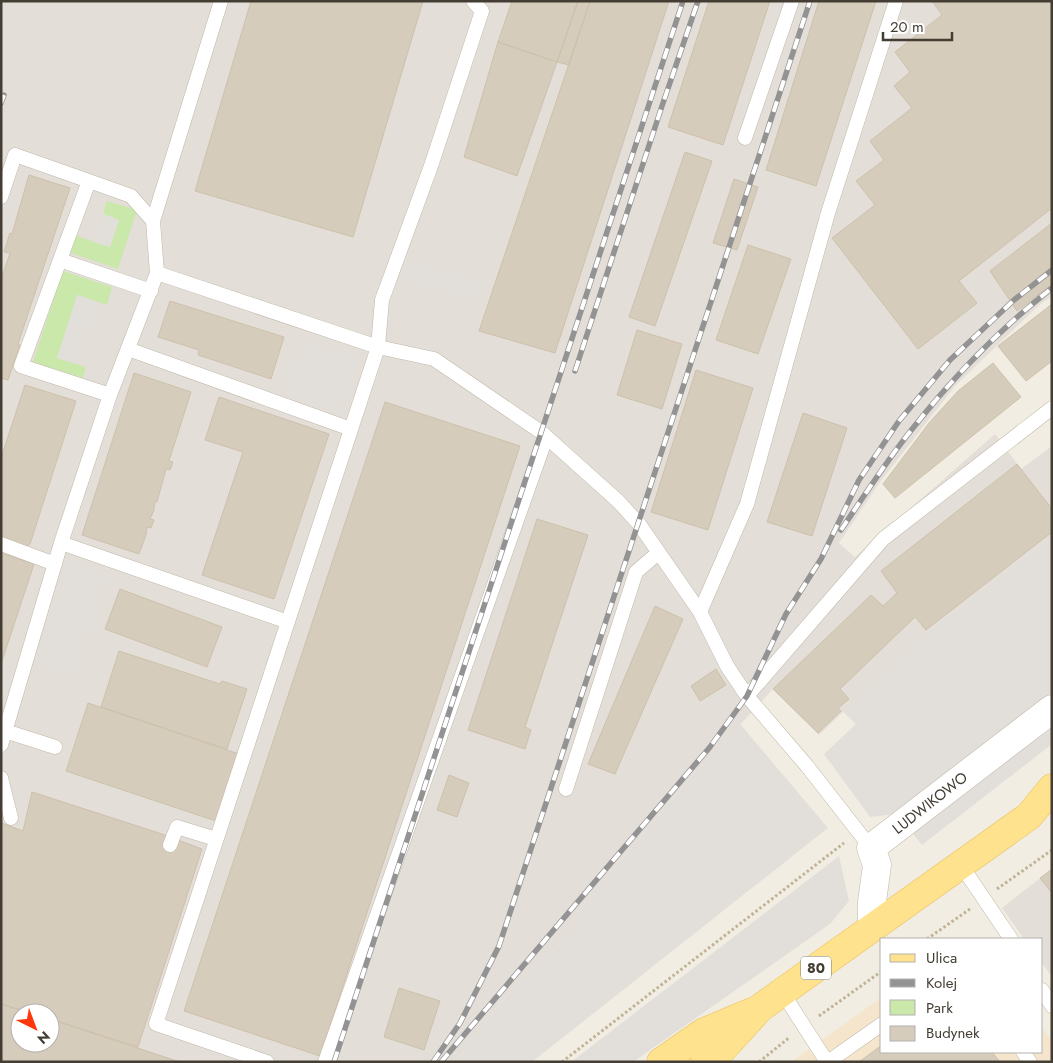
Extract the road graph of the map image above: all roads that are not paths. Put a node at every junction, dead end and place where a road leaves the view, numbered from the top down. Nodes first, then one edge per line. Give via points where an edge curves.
1 (222, 1) edge
2 (474, 1) edge
3 (792, 1) edge
4 (896, 1) edge
5 (745, 138) dead end
6 (89, 181) junction
7 (1, 196) edge
8 (153, 221) junction
9 (60, 260) junction
10 (157, 273) junction
11 (151, 290) junction
12 (378, 347) junction
13 (128, 349) junction
14 (110, 396) junction
15 (1052, 408) edge
16 (351, 429) junction
17 (546, 438) junction
18 (1, 544) edge
19 (61, 544) junction
20 (658, 552) junction
21 (55, 564) junction
22 (700, 612) junction
23 (288, 622) junction
24 (747, 696) junction
25 (1052, 710) edge
26 (3, 738) edge
27 (55, 747) dead end
28 (1, 778) edge
29 (1052, 788) edge
30 (566, 789) dead end
31 (1040, 812) edge
32 (11, 818) dead end
33 (216, 839) junction
34 (864, 840) junction
35 (170, 845) dead end
36 (961, 865) junction
37 (872, 927) junction
38 (1010, 938) edge
39 (782, 992) junction
40 (1043, 992) edge
41 (1052, 1006) edge
42 (760, 1008) junction
43 (880, 1025) edge
44 (267, 1062) edge
45 (326, 1062) edge
46 (661, 1062) edge
47 (705, 1062) edge
48 (827, 1062) edge

1 - 8 lane
2 - 12 lane via 482,11 382,300
3 - 5 lane
4 - 22 lane via 828,212 746,504
6 - 7 lane via 15,155
6 - 8 lane via 132,196
6 - 9 lane
8 - 10 lane
9 - 11 lane
9 - 14 lane via 22,366
10 - 11 lane
10 - 12 lane
11 - 13 lane
12 - 16 lane
12 - 17 lane via 434,359
13 - 14 lane
13 - 16 lane
14 - 19 lane
15 - 24 lane via 882,539
16 - 23 lane
17 - 20 lane via 618,501
17 - 45 lane
18 - 21 lane
19 - 21 lane
19 - 23 lane
20 - 22 lane
20 - 30 lane via 636,572
21 - 26 lane
22 - 24 lane via 727,666
23 - 33 lane
24 - 34 lane
25 - 34 street, LUDWIKOWO
26 - 27 lane
28 - 32 lane
29 - 31 main road, 80
31 - 36 main road, 80
33 - 35 lane via 177,827
33 - 44 lane via 156,1024
34 - 37 street via 877,865
36 - 37 main road, 80
36 - 38 lane
37 - 39 main road, 80
39 - 42 main road, 80
39 - 48 lane
40 - 41 lane
42 - 46 main road, 80 via 704,1032
42 - 47 main road, 80 via 719,1052
43 - 48 lane

